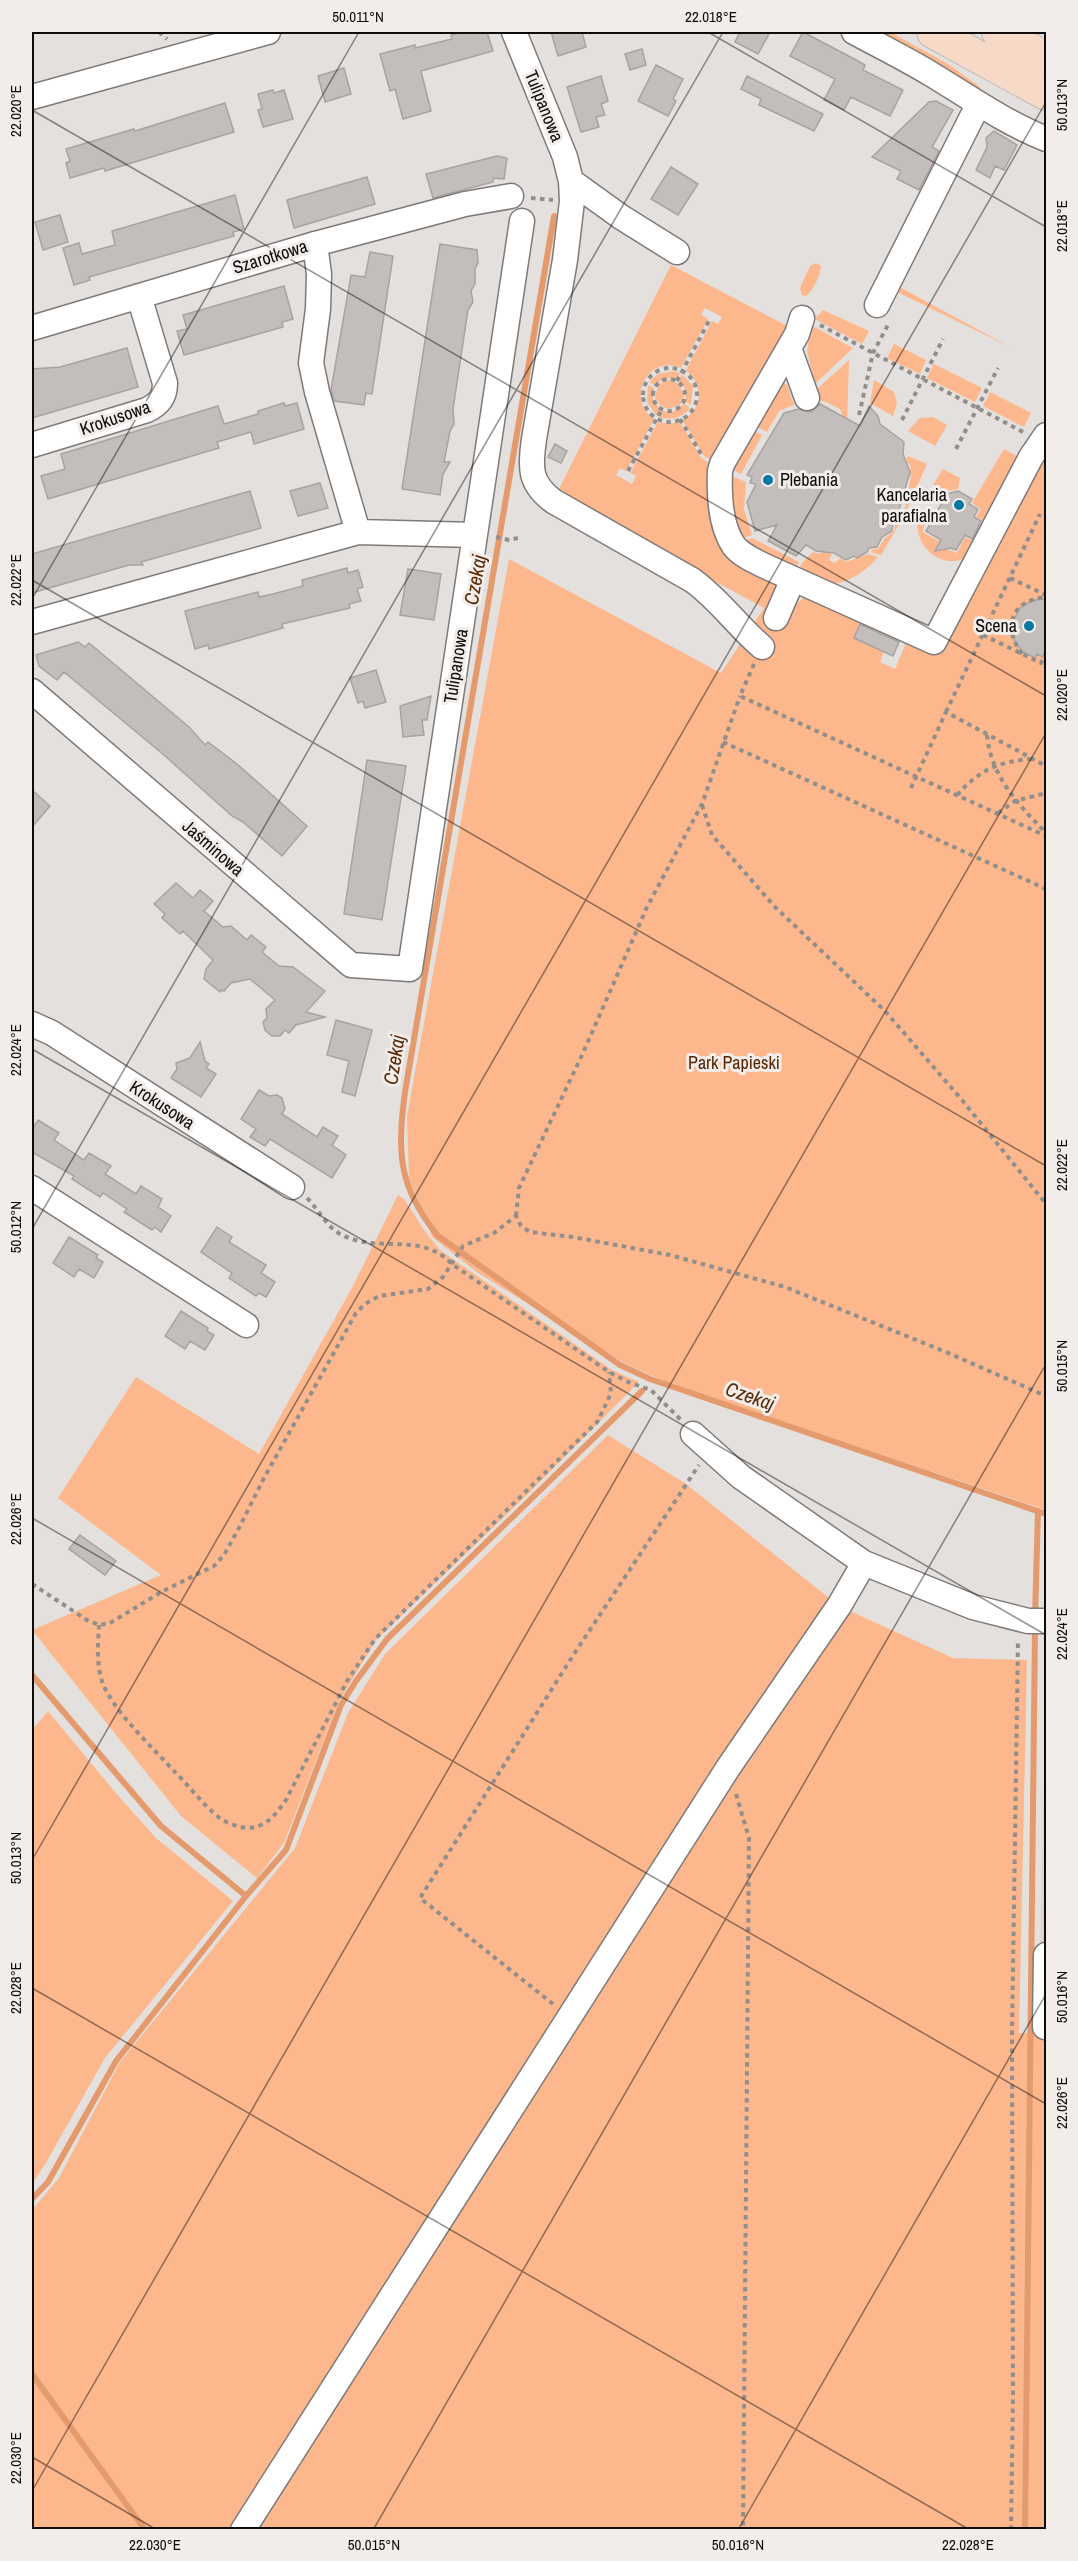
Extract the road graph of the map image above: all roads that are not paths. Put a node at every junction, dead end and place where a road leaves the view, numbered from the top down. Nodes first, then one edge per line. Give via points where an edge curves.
1 (268, 32) edge
2 (514, 32) edge
3 (854, 32) edge
4 (933, 32) edge
5 (998, 32) edge
6 (1047, 58) edge
7 (1047, 94) edge
8 (32, 97) edge
9 (978, 105) junction
10 (1047, 139) edge
11 (571, 191) junction
12 (511, 196) road end
13 (522, 221) dead end
14 (315, 244) junction
15 (677, 252) dead end
16 (139, 296) junction
17 (885, 310) road end
18 (802, 318) road end
19 (32, 328) edge
20 (789, 348) junction
21 (807, 398) dead end
22 (1044, 438) edge
23 (32, 445) edge
24 (358, 532) junction
25 (484, 536) junction
26 (794, 579) junction
27 (776, 618) dead end
28 (32, 622) edge
29 (762, 647) road end
30 (32, 690) edge
31 (410, 969) joint
32 (32, 1024) edge
33 (292, 1187) road end
34 (32, 1188) edge
35 (246, 1324) dead end
36 (702, 1442) road end
37 (864, 1563) junction
38 (1034, 1620) edge
39 (1047, 1955) edge
40 (1045, 2027) edge
41 (243, 2529) edge

1 - 8 street
2 - 11 street, Tulipanowa via 558,140
3 - 9 street
4 - 7 main road
5 - 6 main road
9 - 10 street
9 - 17 street
11 - 15 street
11 - 29 street via 565,260 534,439 534,481 553,501 692,580
12 - 14 street, Szarotkowa via 465,204
13 - 25 street, Tulipanowa
14 - 16 street, Szarotkowa
14 - 24 street via 318,309 311,363
16 - 19 street, Szarotkowa
16 - 23 street, Krokusowa via 165,383 159,402 147,410
18 - 20 street
20 - 21 street
20 - 26 street via 722,464 720,477 723,517 735,546 752,560
22 - 26 street via 934,642
24 - 25 street
24 - 28 street
25 - 31 street, Tulipanowa
26 - 27 street
30 - 31 street, Jaśminowa via 351,965
32 - 33 street, Krokusowa
34 - 35 street
36 - 37 street via 741,1477
37 - 38 street via 973,1607
37 - 41 street via 728,1768
39 - 40 street

